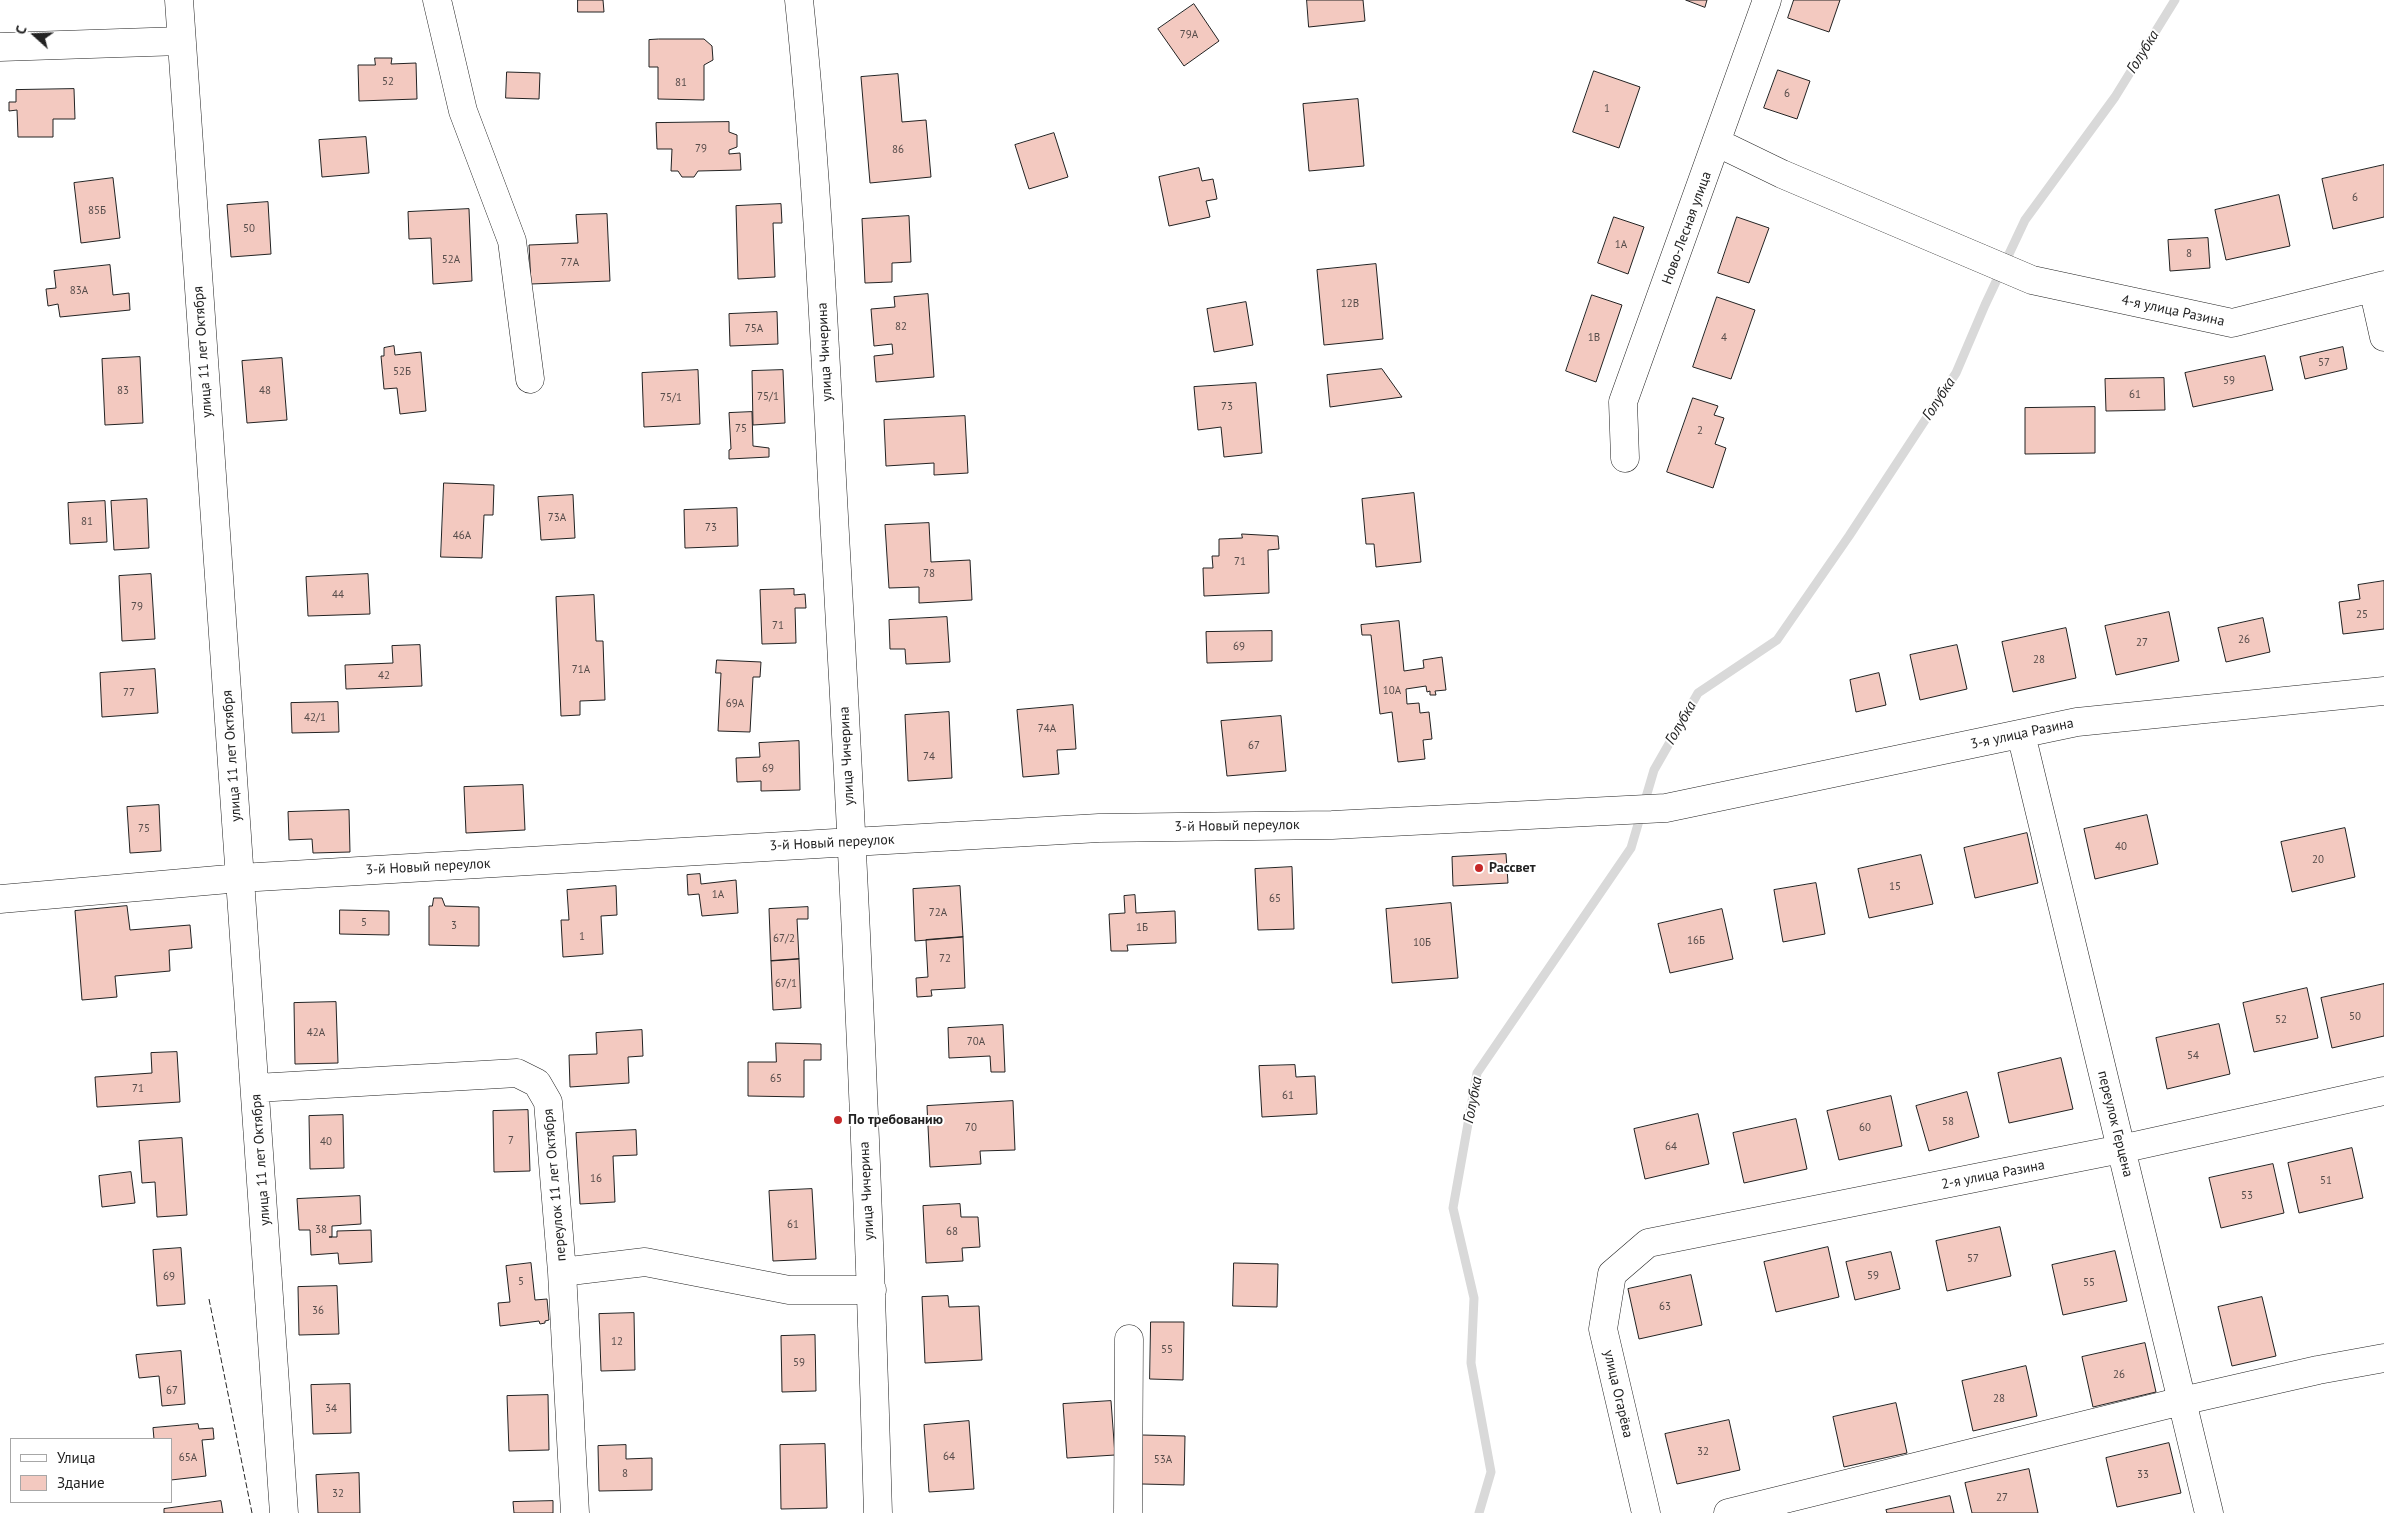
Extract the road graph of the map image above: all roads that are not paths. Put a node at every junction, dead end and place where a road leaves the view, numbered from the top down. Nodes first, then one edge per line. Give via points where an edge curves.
1 (179, 0) edge
2 (437, 0) edge
3 (799, 0) edge
4 (1767, 0) edge
5 (181, 41) junction
6 (0, 47) edge
7 (1718, 143) junction
8 (2378, 287) edge
9 (2384, 337) edge
10 (530, 379) dead end
11 (1625, 458) dead end
12 (2384, 692) edge
13 (2021, 734) junction
14 (1666, 808) joint
15 (852, 842) junction
16 (240, 878) junction
17 (0, 899) edge
18 (256, 1088) junction
19 (2384, 1090) edge
20 (2121, 1149) junction
21 (562, 1272) junction
22 (1612, 1274) joint
23 (872, 1290) junction
24 (1130, 1339) dead end
25 (2384, 1358) edge
26 (2182, 1401) junction
27 (284, 1513) edge
28 (575, 1513) edge
29 (878, 1513) edge
30 (1128, 1513) edge
31 (1646, 1513) edge
32 (1728, 1513) edge
33 (2209, 1513) edge

1 - 5 street, улица 11 лет Октября
2 - 10 street via 462,111 512,241
3 - 15 street, улица Чичерина via 812,128
4 - 7 street, Ново-Лесная улица
5 - 6 street
5 - 16 street, улица 11 лет Октября
7 - 8 street, 4-я улица Разина via 1782,174 2032,280 2232,323
7 - 11 street, Ново-Лесная улица via 1624,402
8 - 9 street
12 - 13 street, 3-я улица Разина via 2077,722
13 - 14 street, 3-я улица Разина
13 - 20 street, переулок Герцена
14 - 15 street, 3-й Новый переулок via 1332,825 1099,828
15 - 16 street, 3-й Новый переулок
15 - 23 street, улица Чичерина
16 - 17 street, 3-й Новый переулок
16 - 18 street, улица 11 лет Октября
18 - 21 street, переулок 11 лет Октября via 517,1073 537,1083 548,1102
18 - 27 street, улица 11 лет Октября
19 - 20 street, 2-я улица Разина
20 - 22 street, 2-я улица Разина via 1648,1243
20 - 26 street, переулок Герцена
21 - 23 street via 645,1262 789,1290
21 - 28 street, переулок 11 лет Октября
22 - 31 street, улица Огарёва via 1603,1330
23 - 29 street, улица Чичерина
24 - 30 street
25 - 26 street
26 - 32 street
26 - 33 street, переулок Герцена

